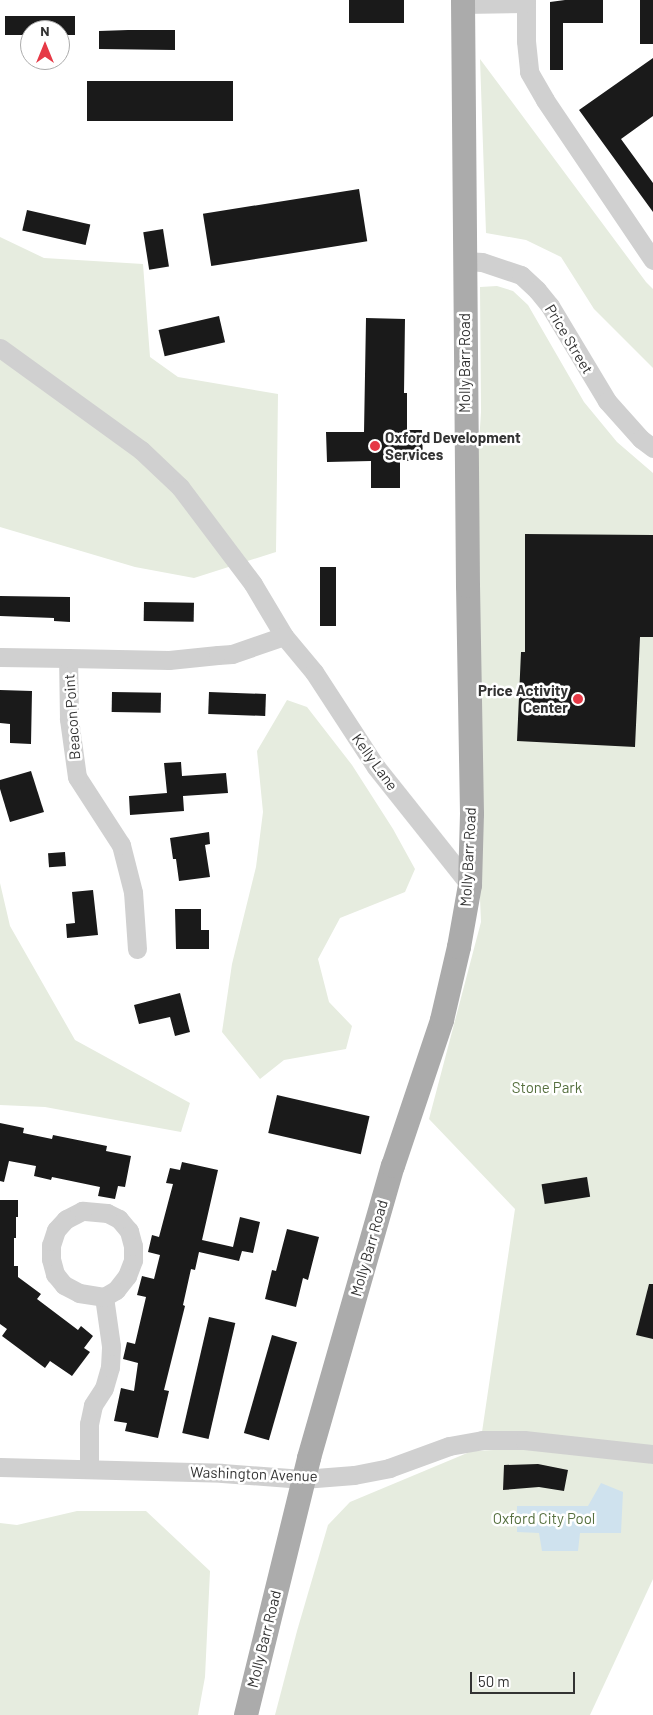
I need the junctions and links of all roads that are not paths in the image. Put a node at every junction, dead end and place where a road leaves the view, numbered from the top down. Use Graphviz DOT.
graph roads {
  1 [pos="526,1"];
  2 [pos="463,2"];
  3 [pos="653,260"];
  4 [pos="465,261"];
  5 [pos="0,348"];
  6 [pos="653,448"];
  7 [pos="284,636"];
  8 [pos="0,657"];
  9 [pos="68,658"];
  10 [pos="470,885"];
  11 [pos="137,949"];
  12 [pos="104,1297"];
  13 [pos="653,1454"];
  14 [pos="0,1467"];
  15 [pos="89,1468"];
  16 [pos="303,1479"];
  17 [pos="246,1715"];
  1 -- 2 [label="street"];
  1 -- 3 [label="street"];
  2 -- 4 [label="main road, Molly Barr Road"];
  4 -- 6 [label="street, Price Street"];
  4 -- 10 [label="main road, Molly Barr Road"];
  5 -- 7 [label="street, Kelly Lane"];
  7 -- 9 [label="street, Beacon Point"];
  7 -- 10 [label="street, Kelly Lane"];
  8 -- 9 [label="street"];
  9 -- 11 [label="street, Beacon Point"];
  10 -- 16 [label="main road, Molly Barr Road"];
  12 -- 12 [label="street"];
  12 -- 15 [label="street"];
  13 -- 16 [label="street, Washington Avenue"];
  14 -- 15 [label="street, Washington Avenue"];
  15 -- 16 [label="street, Washington Avenue"];
  16 -- 17 [label="main road, Molly Barr Road"];
}
